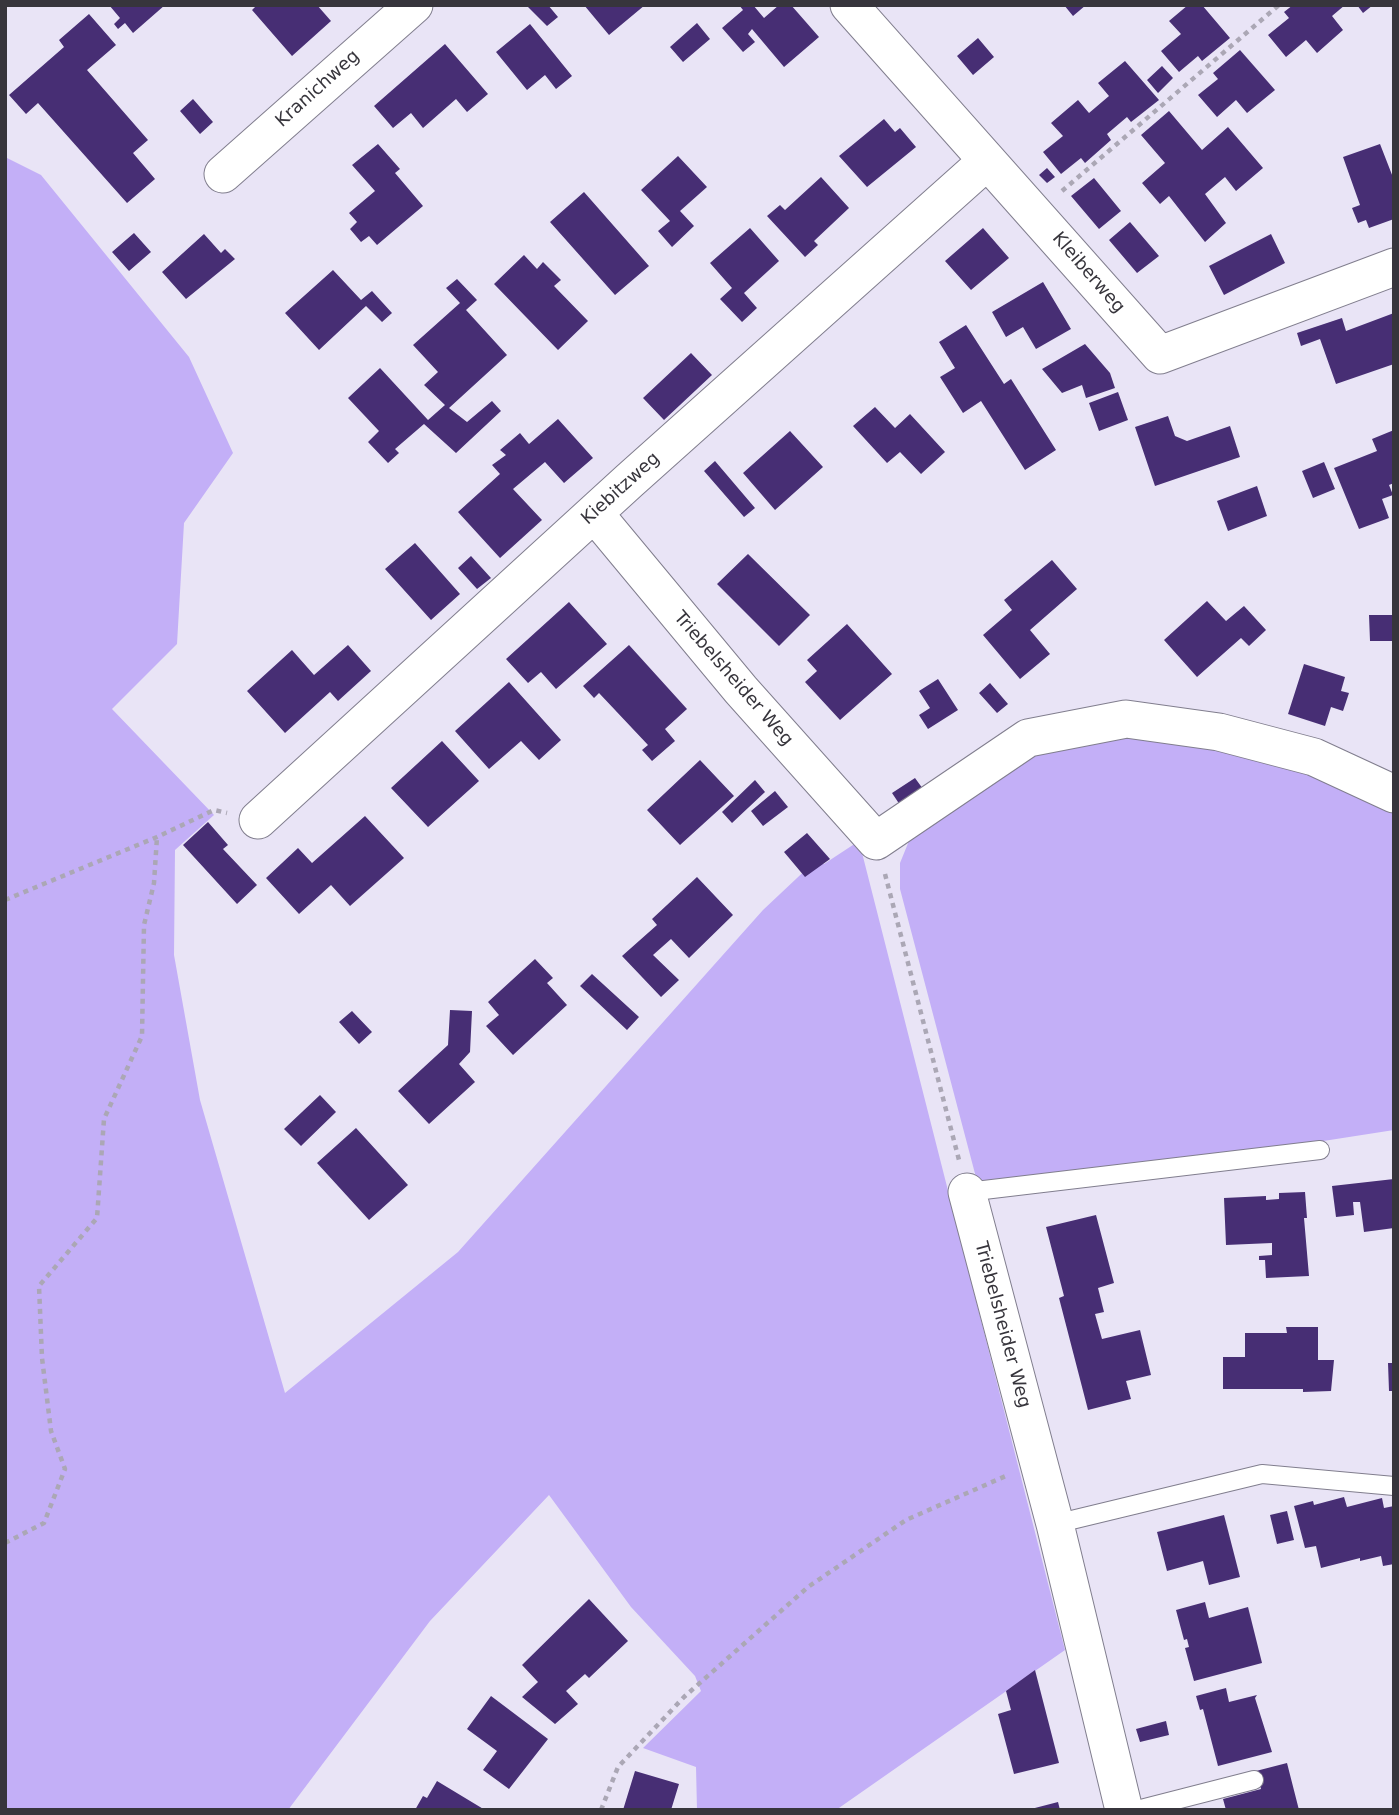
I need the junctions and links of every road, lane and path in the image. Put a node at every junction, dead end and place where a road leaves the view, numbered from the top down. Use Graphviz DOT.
graph roads {
  1 [pos="414,5"];
  2 [pos="849,5"];
  3 [pos="1279,5"];
  4 [pos="988,161"];
  5 [pos="223,174"];
  6 [pos="1035,213"];
  7 [pos="1394,267"];
  8 [pos="594,513"];
  9 [pos="1394,794"];
  10 [pos="258,820"];
  11 [pos="157,837"];
  12 [pos="876,841"];
  13 [pos="5,900"];
  14 [pos="1320,1150"];
  15 [pos="967,1192"];
  16 [pos="1038,1462"];
  17 [pos="1394,1486"];
  18 [pos="1055,1524"];
  19 [pos="5,1543"];
  20 [pos="1254,1780"];
  21 [pos="601,1810"];
  22 [pos="1124,1810"];
  23 [pos="1137,1810"];
  1 -- 5 [label="street, Kranichweg"];
  2 -- 4 [label="street, Kleiberweg"];
  3 -- 6 [label="path"];
  4 -- 6 [label="street, Kleiberweg"];
  4 -- 8 [label="street, Kiebitzweg"];
  6 -- 7 [label="street, Kleiberweg"];
  8 -- 10 [label="street, Kiebitzweg"];
  8 -- 12 [label="street, Triebelsheider Weg"];
  9 -- 12 [label="street"];
  10 -- 11 [label="path"];
  11 -- 13 [label="path"];
  11 -- 19 [label="path"];
  12 -- 15 [label="path"];
  14 -- 15 [label="lane"];
  15 -- 16 [label="street, Triebelsheider Weg"];
  16 -- 18 [label="street, Triebelsheider Weg"];
  16 -- 21 [label="path"];
  17 -- 18 [label="lane"];
  18 -- 22 [label="street, Triebelsheider Weg"];
  20 -- 23 [label="lane"];
}
